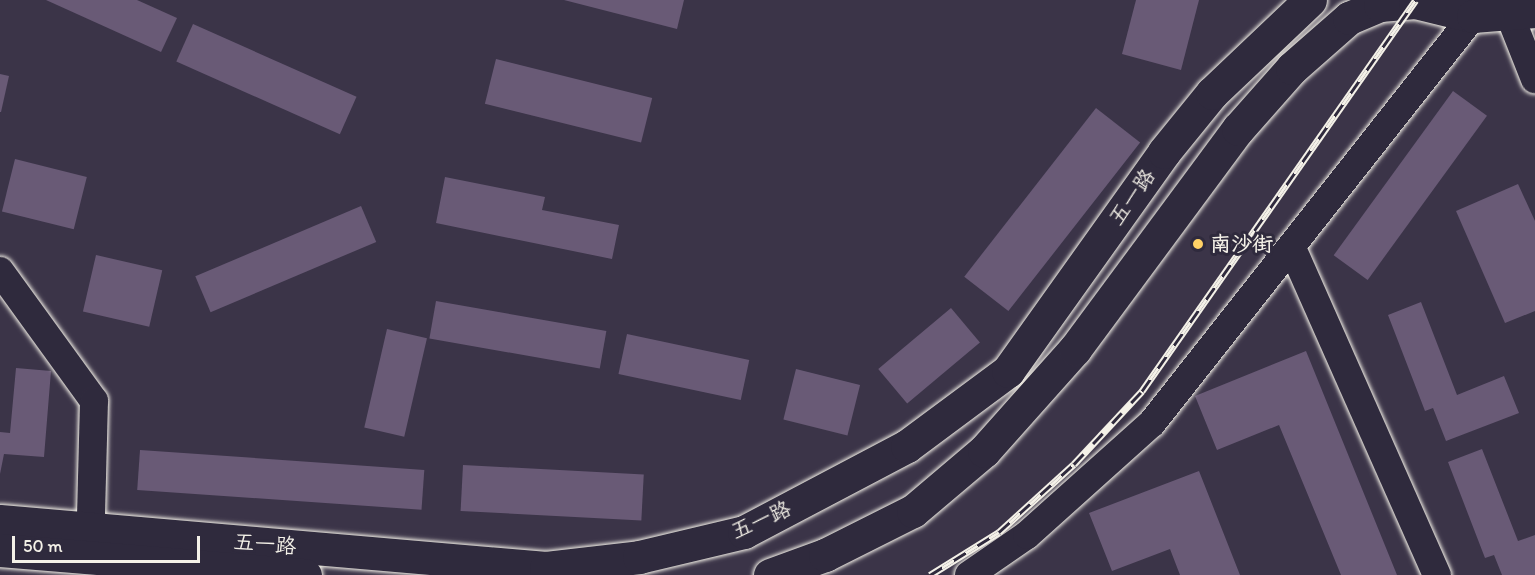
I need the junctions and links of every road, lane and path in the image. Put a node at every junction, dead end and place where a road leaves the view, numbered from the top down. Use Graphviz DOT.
graph roads {
  1 [pos="1310,0"];
  2 [pos="1413,1"];
  3 [pos="1522,14"];
  4 [pos="1473,16"];
  5 [pos="1535,79"];
  6 [pos="1293,248"];
  7 [pos="0,271"];
  8 [pos="0,521"];
  9 [pos="90,543"];
  10 [pos="0,550"];
  11 [pos="826,565"];
  12 [pos="305,575"];
  13 [pos="770,575"];
  14 [pos="969,575"];
  15 [pos="1437,575"];
  1 -- 9 [label="main road, 五一路"];
  2 -- 4 [label="main road, 五一路"];
  2 -- 11 [label="main road, 五一路"];
  3 -- 4 [label="main road, 五一路"];
  3 -- 5 [label="street"];
  4 -- 6 [label="street"];
  6 -- 14 [label="street"];
  6 -- 15 [label="street"];
  7 -- 9 [label="street"];
  8 -- 9 [label="main road, 五一路"];
  9 -- 10 [label="main road, 五一路"];
  9 -- 12 [label="main road, 五一路"];
  11 -- 13 [label="main road, 五一路"];
}
